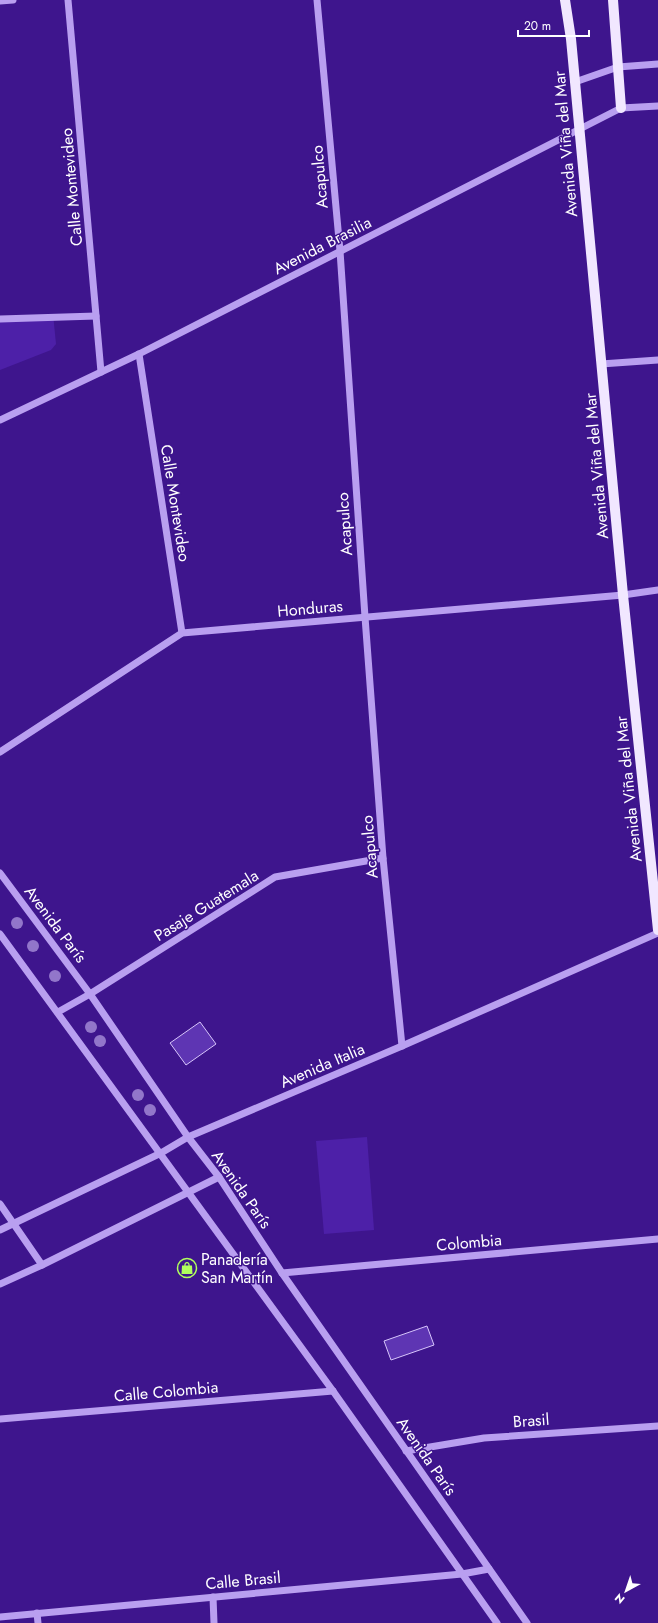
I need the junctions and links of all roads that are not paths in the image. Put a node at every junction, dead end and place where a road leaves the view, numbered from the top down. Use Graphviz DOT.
graph roads {
  1 [pos="14,0"];
  2 [pos="68,0"];
  3 [pos="317,0"];
  4 [pos="565,0"];
  5 [pos="613,0"];
  6 [pos="0,1"];
  7 [pos="658,64"];
  8 [pos="618,67"];
  9 [pos="575,82"];
  10 [pos="658,106"];
  11 [pos="620,108"];
  12 [pos="578,130"];
  13 [pos="340,251"];
  14 [pos="96,316"];
  15 [pos="0,319"];
  16 [pos="139,354"];
  17 [pos="658,360"];
  18 [pos="601,364"];
  19 [pos="101,372"];
  20 [pos="0,420"];
  21 [pos="658,590"];
  22 [pos="623,595"];
  23 [pos="365,617"];
  24 [pos="182,633"];
  25 [pos="0,752"];
  26 [pos="383,858"];
  27 [pos="0,873"];
  28 [pos="658,930"];
  29 [pos="658,933"];
  30 [pos="0,934"];
  31 [pos="90,994"];
  32 [pos="58,1012"];
  33 [pos="402,1046"];
  34 [pos="188,1137"];
  35 [pos="161,1153"];
  36 [pos="219,1177"];
  37 [pos="189,1193"];
  38 [pos="0,1204"];
  39 [pos="14,1223"];
  40 [pos="0,1230"];
  41 [pos="658,1239"];
  42 [pos="42,1265"];
  43 [pos="282,1273"];
  44 [pos="0,1284"];
  45 [pos="333,1391"];
  46 [pos="0,1419"];
  47 [pos="658,1426"];
  48 [pos="406,1451"];
  49 [pos="489,1569"];
  50 [pos="462,1574"];
  51 [pos="213,1596"];
  52 [pos="38,1613"];
  53 [pos="0,1617"];
  54 [pos="38,1623"];
  55 [pos="214,1623"];
  56 [pos="497,1623"];
  57 [pos="526,1623"];
  1 -- 6 [label="street"];
  2 -- 14 [label="street, Calle Montevideo"];
  3 -- 13 [label="street, Acapulco"];
  4 -- 9 [label="main road, Avenida Viña del Mar"];
  5 -- 8 [label="main road"];
  7 -- 8 [label="street"];
  8 -- 9 [label="street"];
  8 -- 11 [label="main road"];
  9 -- 12 [label="main road, Avenida Viña del Mar"];
  10 -- 11 [label="street, Avenida Brasilia"];
  11 -- 12 [label="street, Avenida Brasilia"];
  12 -- 13 [label="street, Avenida Brasilia"];
  12 -- 18 [label="main road, Avenida Viña del Mar"];
  13 -- 16 [label="street, Avenida Brasilia"];
  13 -- 23 [label="street, Acapulco"];
  14 -- 15 [label="street"];
  14 -- 19 [label="street, Calle Montevideo"];
  16 -- 19 [label="street, Avenida Brasilia"];
  16 -- 24 [label="street, Calle Montevideo"];
  17 -- 18 [label="street"];
  18 -- 22 [label="main road, Avenida Viña del Mar"];
  19 -- 20 [label="street, Avenida Brasilia"];
  21 -- 22 [label="street, Honduras"];
  22 -- 23 [label="street, Honduras"];
  22 -- 28 [label="main road, Avenida Viña del Mar"];
  23 -- 24 [label="street, Honduras"];
  23 -- 26 [label="street, Acapulco"];
  24 -- 25 [label="street, Honduras"];
  26 -- 31 [label="street, Pasaje Guatemala"];
  26 -- 33 [label="street, Acapulco"];
  27 -- 31 [label="street, Avenida París"];
  29 -- 33 [label="street, Avenida Italia"];
  30 -- 32 [label="street"];
  31 -- 32 [label="street, Pasaje Guatemala"];
  31 -- 34 [label="street, Avenida París"];
  32 -- 35 [label="street"];
  33 -- 34 [label="street, Avenida Italia"];
  34 -- 35 [label="street, Avenida Italia"];
  34 -- 36 [label="street, Avenida París"];
  35 -- 37 [label="street"];
  35 -- 39 [label="street, Avenida Italia"];
  36 -- 37 [label="street"];
  36 -- 43 [label="street, Avenida París"];
  37 -- 42 [label="street"];
  37 -- 45 [label="street"];
  38 -- 39 [label="street"];
  39 -- 40 [label="street, Avenida Italia"];
  39 -- 42 [label="street"];
  41 -- 43 [label="street, Colombia"];
  42 -- 44 [label="street"];
  43 -- 48 [label="street, Avenida París"];
  45 -- 46 [label="street, Calle Colombia"];
  45 -- 50 [label="street"];
  47 -- 48 [label="street, Brasil"];
  48 -- 49 [label="street, Avenida París"];
  49 -- 50 [label="street, Calle Brasil"];
  49 -- 57 [label="street, Avenida París"];
  50 -- 51 [label="street, Calle Brasil"];
  50 -- 56 [label="street"];
  51 -- 52 [label="street, Calle Brasil"];
  51 -- 55 [label="street"];
  52 -- 53 [label="street, Calle Brasil"];
  52 -- 54 [label="street"];
}
